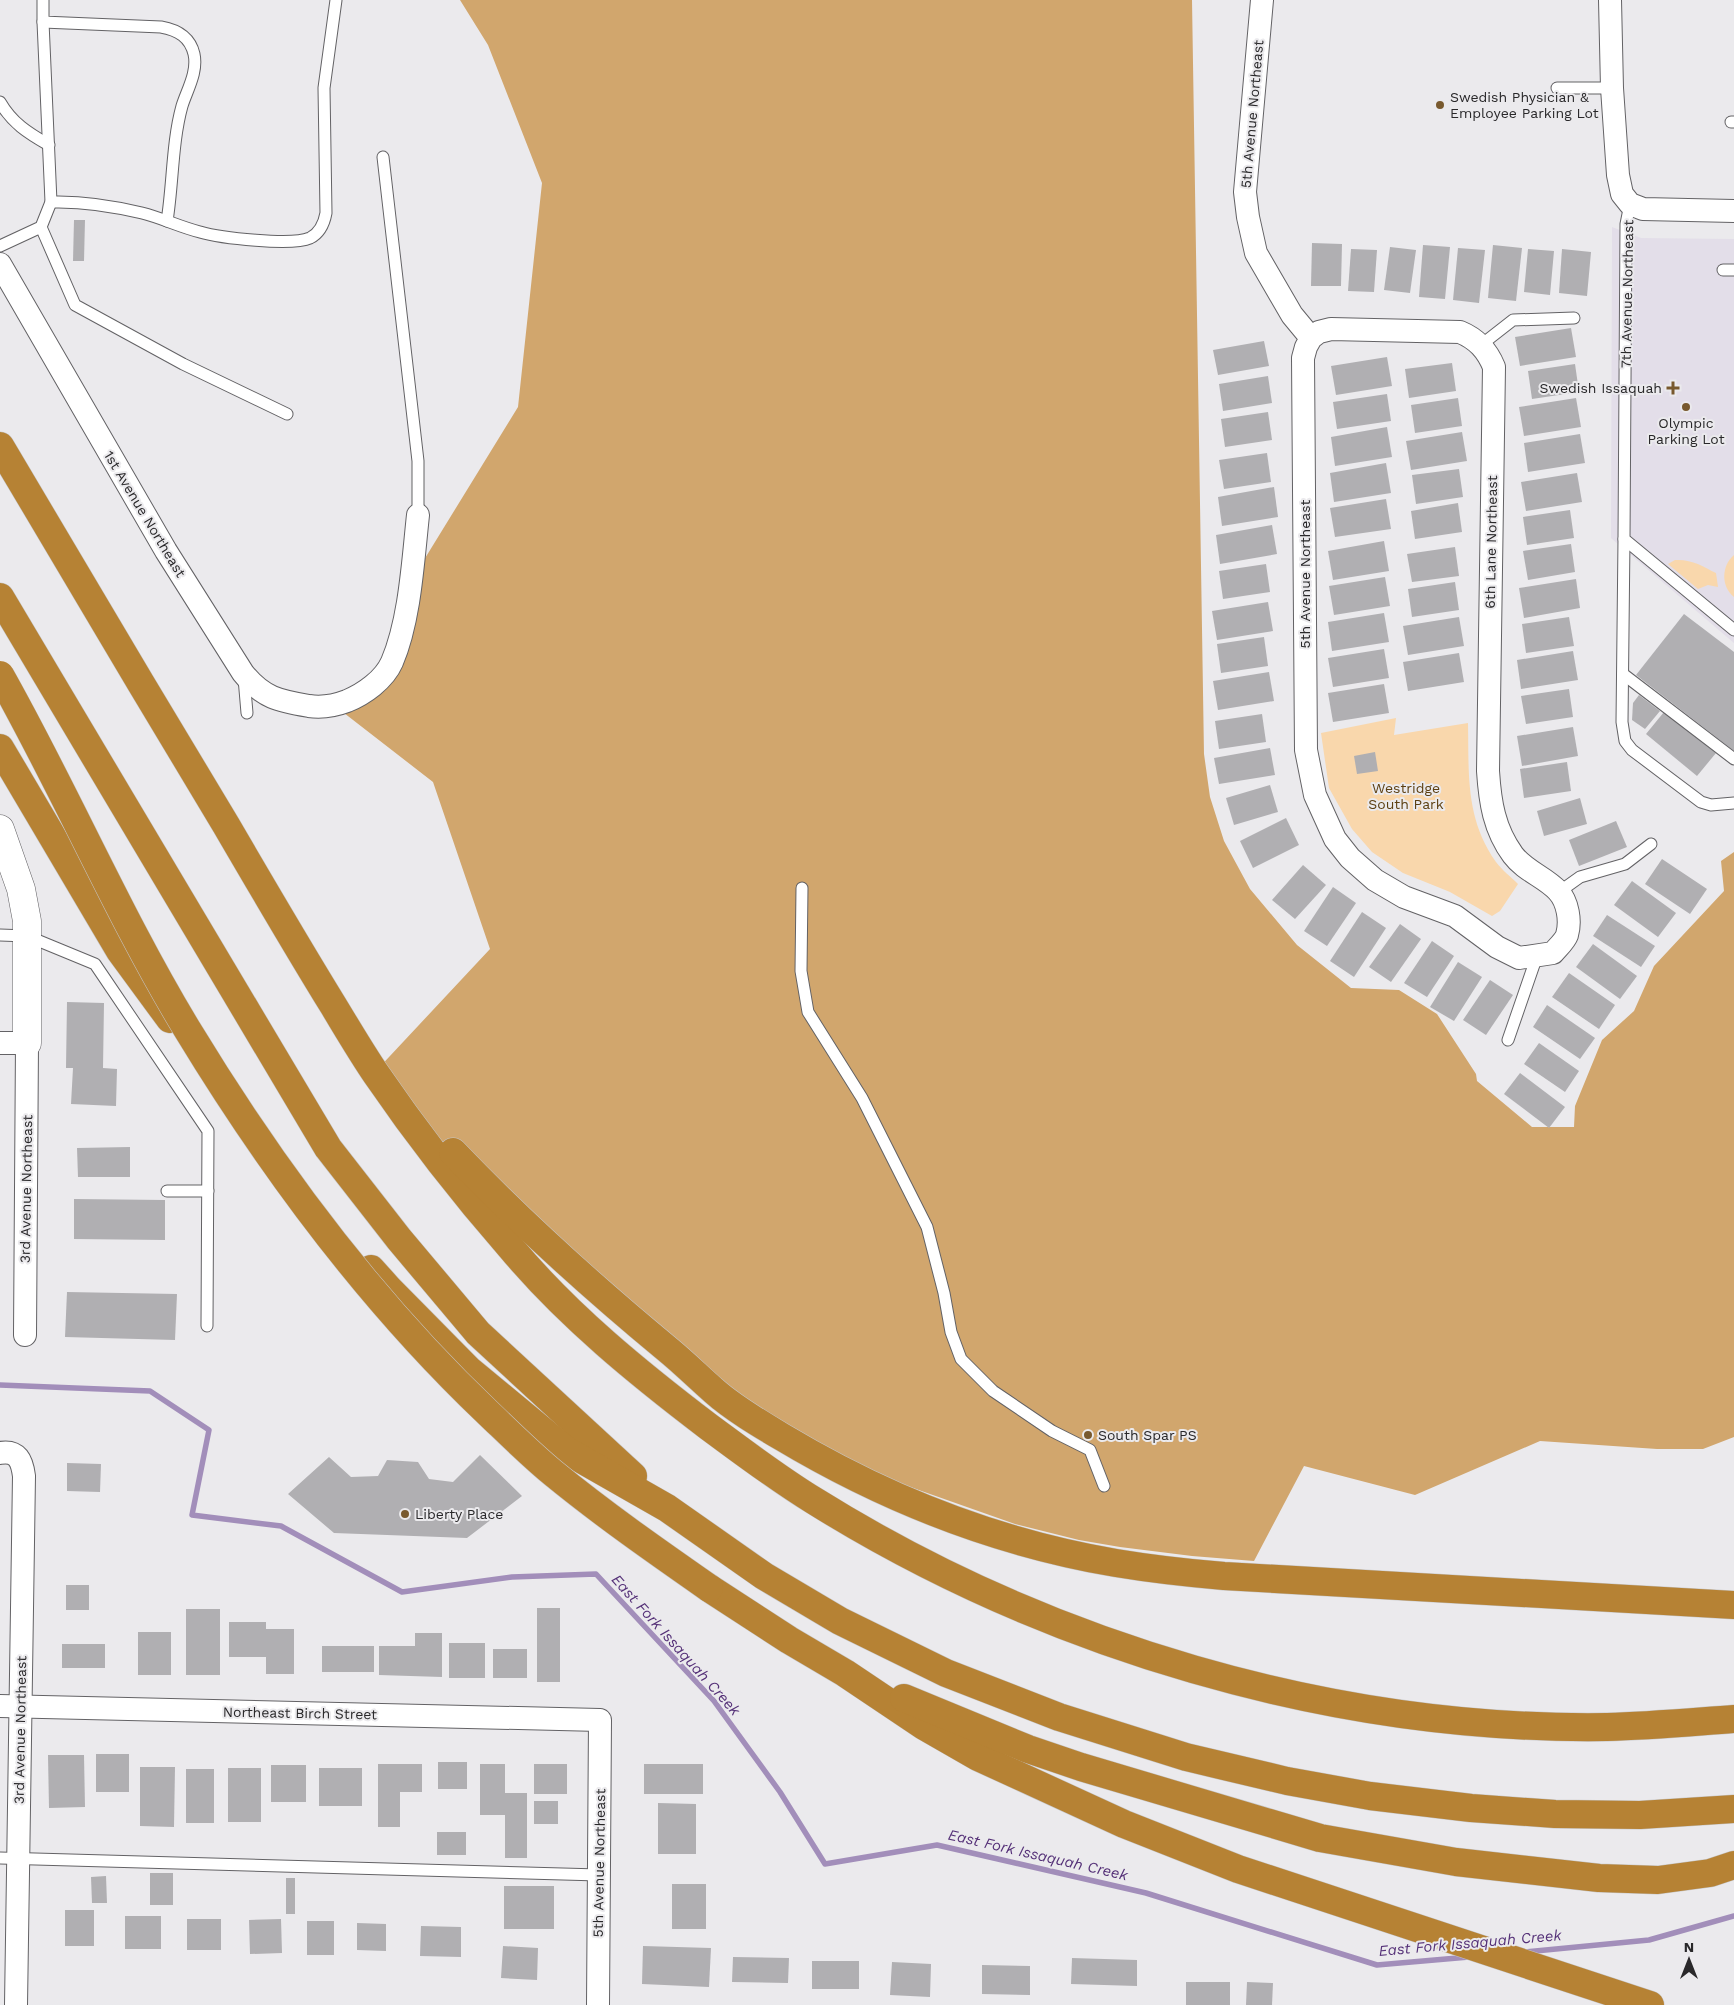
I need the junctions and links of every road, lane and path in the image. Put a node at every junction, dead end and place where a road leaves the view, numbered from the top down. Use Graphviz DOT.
graph roads {
  1 [pos="43,0"];
  2 [pos="336,0"];
  3 [pos="1262,0"];
  4 [pos="1610,0"];
  5 [pos="43,22"];
  6 [pos="1557,88"];
  7 [pos="1612,88"];
  8 [pos="0,102"];
  9 [pos="48,145"];
  10 [pos="383,157"];
  11 [pos="51,202"];
  12 [pos="1630,204"];
  13 [pos="1734,211"];
  14 [pos="167,221"];
  15 [pos="41,227"];
  16 [pos="0,246"];
  17 [pos="0,264"];
  18 [pos="1574,318"];
  19 [pos="1311,338"];
  20 [pos="1481,345"];
  21 [pos="287,414"];
  22 [pos="0,446"];
  23 [pos="418,515"];
  24 [pos="1624,539"];
  25 [pos="0,597"];
  26 [pos="1734,630"];
  27 [pos="243,674"];
  28 [pos="1623,674"];
  29 [pos="0,675"];
  30 [pos="247,713"];
  31 [pos="0,748"];
  32 [pos="1734,759"];
  33 [pos="1734,803"];
  34 [pos="1,834"];
  35 [pos="1651,844"];
  36 [pos="802,888"];
  37 [pos="1559,892"];
  38 [pos="0,935"];
  39 [pos="28,936"];
  40 [pos="1537,956"];
  41 [pos="1508,1040"];
  42 [pos="0,1043"];
  43 [pos="28,1043"];
  44 [pos="375,1072"];
  45 [pos="167,1191"];
  46 [pos="208,1192"];
  47 [pos="207,1326"];
  48 [pos="25,1335"];
  49 [pos="670,1352"];
  50 [pos="8,1455"];
  51 [pos="1104,1486"];
  52 [pos="667,1508"];
  53 [pos="1734,1591"];
  54 [pos="1734,1605"];
  55 [pos="846,1673"];
  56 [pos="10,1707"];
  57 [pos="1734,1719"];
  58 [pos="600,1720"];
  59 [pos="1734,1809"];
  60 [pos="9,1858"];
  61 [pos="1734,1865"];
  62 [pos="599,1875"];
  63 [pos="16,2005"];
  64 [pos="598,2005"];
  65 [pos="1650,2005"];
  1 -- 5 [label="lane"];
  2 -- 14 [label="lane"];
  3 -- 19 [label="street, 5th Avenue Northeast"];
  4 -- 7 [label="street, 7th Avenue Northeast"];
  5 -- 9 [label="lane"];
  5 -- 14 [label="lane"];
  6 -- 7 [label="lane"];
  7 -- 12 [label="street, 7th Avenue Northeast"];
  8 -- 9 [label="lane"];
  9 -- 11 [label="lane"];
  10 -- 23 [label="lane"];
  11 -- 14 [label="lane"];
  11 -- 15 [label="lane"];
  12 -- 13 [label="street"];
  12 -- 24 [label="lane, 7th Avenue Northeast"];
  15 -- 16 [label="lane"];
  15 -- 21 [label="lane"];
  17 -- 27 [label="street, 1st Avenue Northeast"];
  18 -- 20 [label="lane"];
  19 -- 20 [label="street, 6th Lane Northeast"];
  19 -- 40 [label="street, 5th Avenue Northeast"];
  20 -- 37 [label="street, 6th Lane Northeast"];
  22 -- 44 [label="highway"];
  23 -- 27 [label="street, 1st Avenue Northeast"];
  24 -- 26 [label="lane"];
  24 -- 28 [label="lane, 7th Avenue Northeast"];
  25 -- 52 [label="highway"];
  27 -- 30 [label="lane"];
  28 -- 32 [label="lane"];
  28 -- 33 [label="lane, 7th Avenue Northeast"];
  29 -- 55 [label="highway, bridge"];
  31 -- 52 [label="highway"];
  34 -- 39 [label="street"];
  35 -- 37 [label="lane"];
  36 -- 51 [label="lane"];
  37 -- 40 [label="street, 5th Avenue Northeast"];
  38 -- 39 [label="lane"];
  39 -- 43 [label="street"];
  39 -- 46 [label="lane"];
  40 -- 41 [label="lane"];
  42 -- 43 [label="street"];
  43 -- 48 [label="street, 3rd Avenue Northeast"];
  44 -- 49 [label="highway"];
  44 -- 57 [label="highway"];
  45 -- 46 [label="lane"];
  46 -- 47 [label="lane"];
  49 -- 53 [label="highway"];
  49 -- 54 [label="highway"];
  50 -- 56 [label="street, 3rd Avenue Northeast"];
  52 -- 59 [label="highway"];
  55 -- 61 [label="highway"];
  55 -- 65 [label="highway"];
  56 -- 58 [label="street, Northeast Birch Street"];
  56 -- 60 [label="street, 3rd Avenue Northeast"];
  58 -- 62 [label="street, 5th Avenue Northeast"];
  60 -- 62 [label="lane"];
  60 -- 63 [label="street, 3rd Avenue Northeast"];
  62 -- 64 [label="street, 5th Avenue Northeast"];
}
